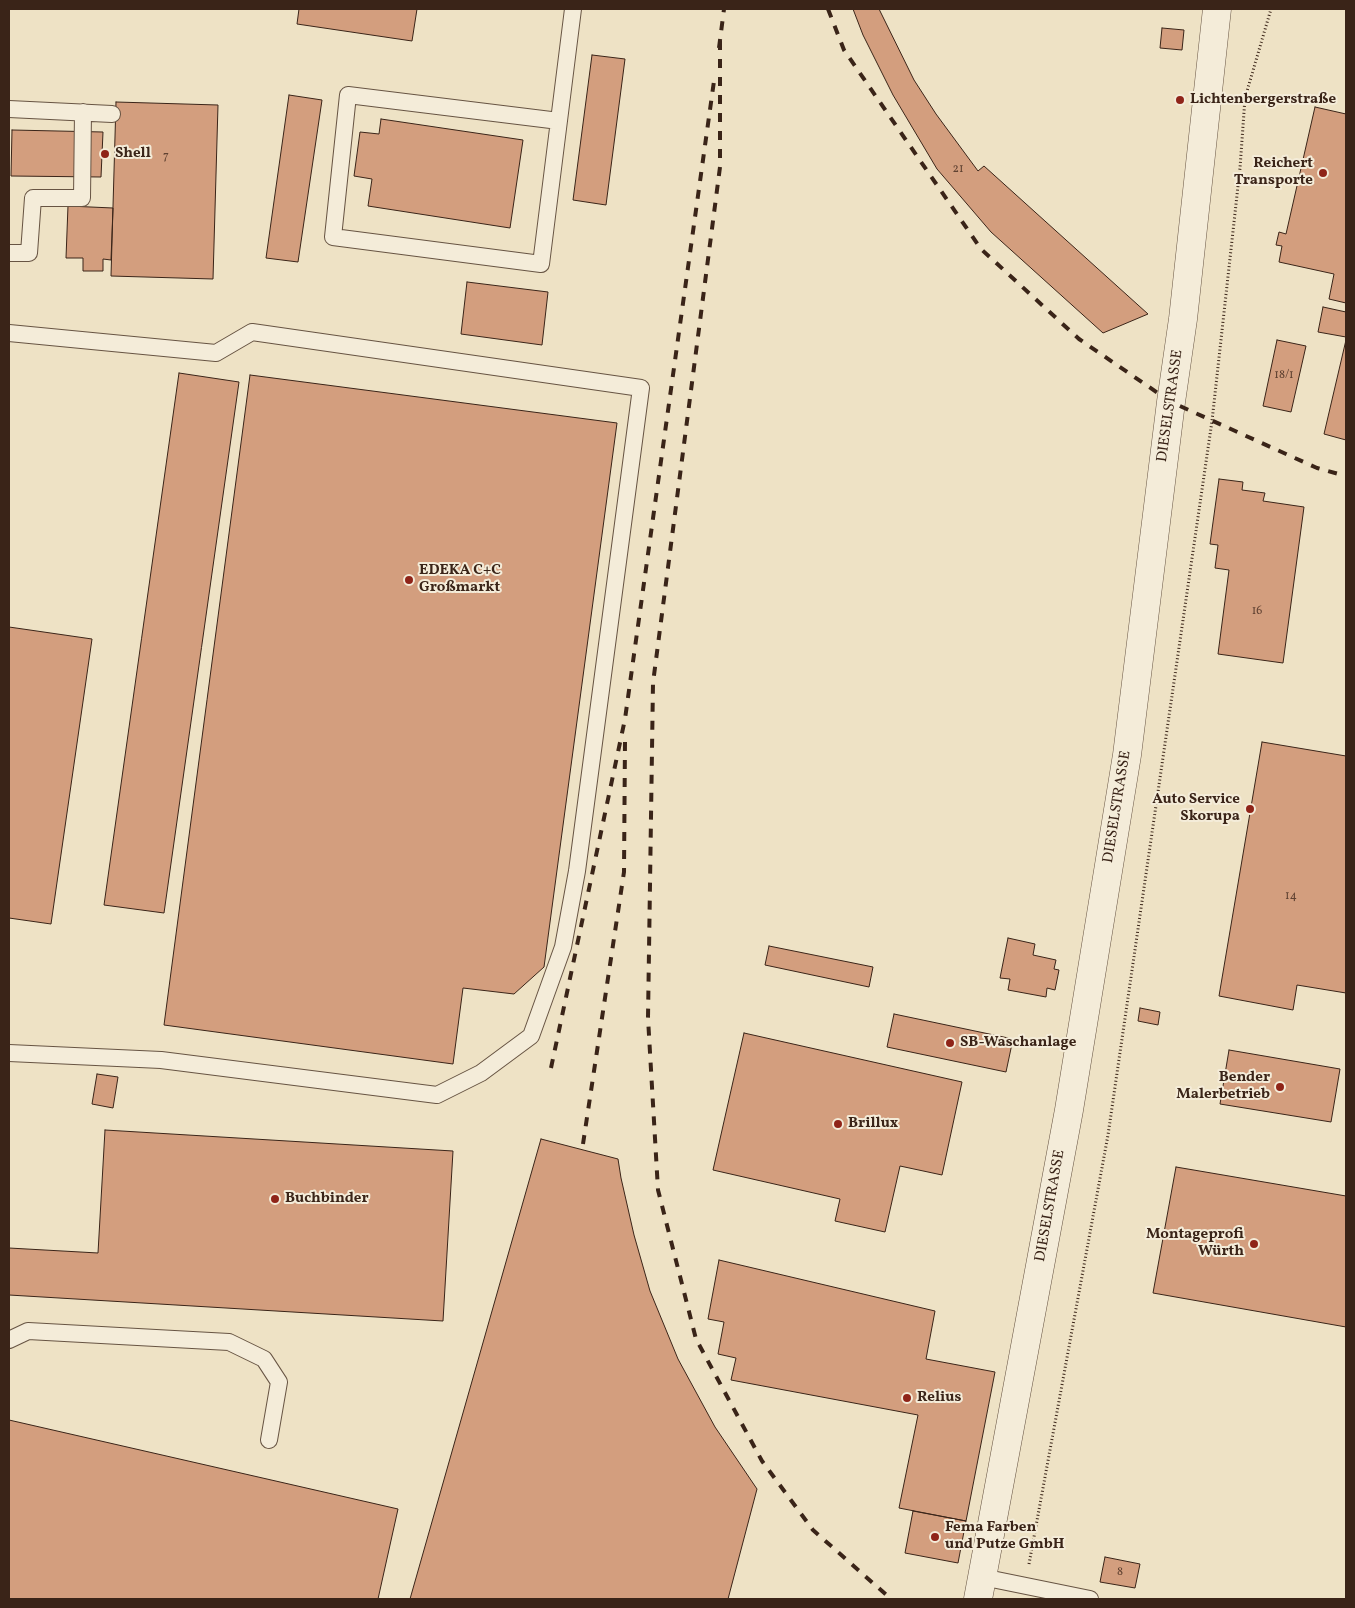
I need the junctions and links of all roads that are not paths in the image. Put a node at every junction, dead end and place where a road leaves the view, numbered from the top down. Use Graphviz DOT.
graph roads {
  1 [pos="573,9"];
  2 [pos="1217,9"];
  3 [pos="9,109"];
  4 [pos="83,112"];
  5 [pos="112,114"];
  6 [pos="558,122"];
  7 [pos="9,253"];
  8 [pos="9,333"];
  9 [pos="9,1053"];
  10 [pos="9,1340"];
  11 [pos="269,1440"];
  12 [pos="980,1588"];
  13 [pos="1090,1599"];
  1 -- 6 [label="lane"];
  2 -- 12 [label="street, DIESELSTRASSE"];
  3 -- 4 [label="lane"];
  4 -- 5 [label="lane"];
  4 -- 7 [label="lane"];
  6 -- 6 [label="lane"];
  8 -- 9 [label="lane"];
  10 -- 11 [label="lane"];
  12 -- 13 [label="lane"];
}
